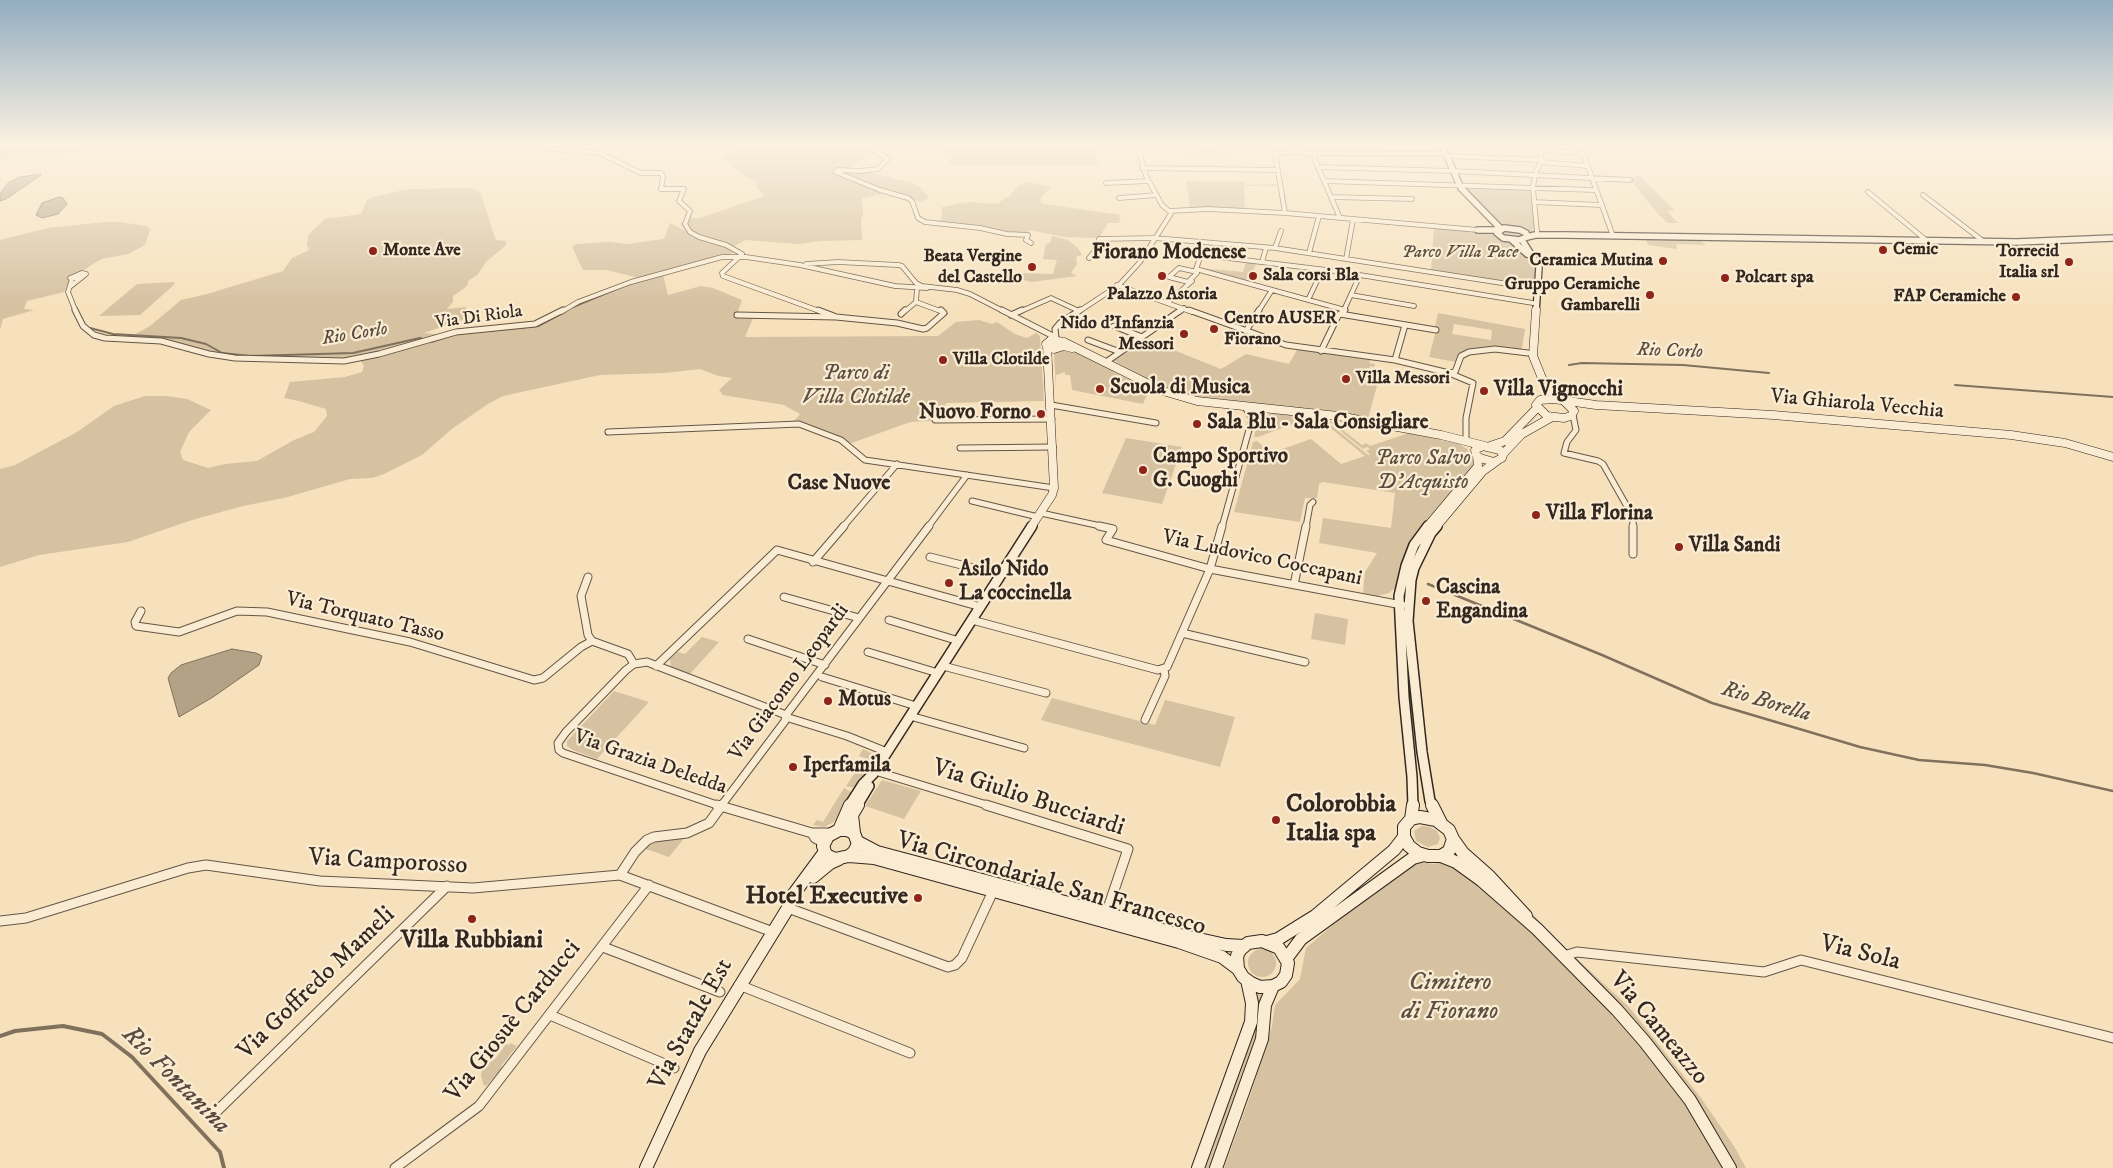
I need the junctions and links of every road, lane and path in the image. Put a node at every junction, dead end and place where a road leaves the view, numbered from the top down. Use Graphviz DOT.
graph roads {
  1 [pos="680,200"];
  2 [pos="910,200"];
  3 [pos="1160,200"];
  4 [pos="1283,200"];
  5 [pos="1332,200"];
  6 [pos="1472,200"];
  7 [pos="1477,200"];
  8 [pos="1598,200"];
  9 [pos="1877,200"];
  10 [pos="1929,200"];
  11 [pos="1534,202"];
  12 [pos="1162,203"];
  13 [pos="1600,205"];
  14 [pos="1172,212"];
  15 [pos="1285,213"];
  16 [pos="1319,216"];
  17 [pos="1340,218"];
  18 [pos="1353,220"];
  19 [pos="1510,228"];
  20 [pos="1538,229"];
  21 [pos="1478,230"];
  22 [pos="1281,231"];
  23 [pos="1499,231"];
  24 [pos="1523,231"];
  25 [pos="1565,235"];
  26 [pos="1612,236"];
  27 [pos="1156,238"];
  28 [pos="2113,238"];
  29 [pos="1525,239"];
  30 [pos="1512,240"];
  31 [pos="1926,240"];
  32 [pos="1983,242"];
  33 [pos="1031,243"];
  34 [pos="1266,248"];
  35 [pos="1275,248"];
  36 [pos="1309,253"];
  37 [pos="739,257"];
  38 [pos="1089,258"];
  39 [pos="1339,258"];
  40 [pos="1346,259"];
  41 [pos="1262,262"];
  42 [pos="812,265"];
  43 [pos="1192,270"];
  44 [pos="1335,271"];
  45 [pos="1203,272"];
  46 [pos="1360,275"];
  47 [pos="1316,281"];
  48 [pos="1118,285"];
  49 [pos="71,286"];
  50 [pos="918,286"];
  51 [pos="1534,288"];
  52 [pos="1272,290"];
  53 [pos="1351,295"];
  54 [pos="1308,300"];
  55 [pos="916,302"];
  56 [pos="1167,303"];
  57 [pos="1533,303"];
  58 [pos="1414,306"];
  59 [pos="1184,308"];
  60 [pos="1079,311"];
  61 [pos="1343,312"];
  62 [pos="901,314"];
  63 [pos="737,315"];
  64 [pos="1011,315"];
  65 [pos="836,317"];
  66 [pos="1406,325"];
  67 [pos="1114,326"];
  68 [pos="1436,330"];
  69 [pos="1246,331"];
  70 [pos="1044,332"];
  71 [pos="1530,334"];
  72 [pos="1142,337"];
  73 [pos="1088,340"];
  74 [pos="1060,341"];
  75 [pos="1049,349"];
  76 [pos="1321,351"];
  77 [pos="1120,352"];
  78 [pos="1528,353"];
  79 [pos="1395,360"];
  80 [pos="1106,362"];
  81 [pos="1449,373"];
  82 [pos="1546,399"];
  83 [pos="1563,401"];
  84 [pos="1051,405"];
  85 [pos="1596,405"];
  86 [pos="1245,407"];
  87 [pos="1262,408"];
  88 [pos="1537,408"];
  89 [pos="1574,413"];
  90 [pos="1552,417"];
  91 [pos="1564,418"];
  92 [pos="1052,419"];
  93 [pos="1252,419"];
  94 [pos="935,420"];
  95 [pos="1156,423"];
  96 [pos="1575,426"];
  97 [pos="608,432"];
  98 [pos="1439,436"];
  99 [pos="1466,441"];
  100 [pos="1487,446"];
  101 [pos="1053,447"];
  102 [pos="960,448"];
  103 [pos="1476,454"];
  104 [pos="2113,457"];
  105 [pos="1500,458"];
  106 [pos="897,464"];
  107 [pos="967,475"];
  108 [pos="1054,488"];
  109 [pos="972,501"];
  110 [pos="1312,502"];
  111 [pos="1040,515"];
  112 [pos="1633,554"];
  113 [pos="930,557"];
  114 [pos="813,562"];
  115 [pos="1210,570"];
  116 [pos="1001,575"];
  117 [pos="588,577"];
  118 [pos="887,582"];
  119 [pos="1294,585"];
  120 [pos="784,597"];
  121 [pos="1403,605"];
  122 [pos="981,607"];
  123 [pos="141,611"];
  124 [pos="859,618"];
  125 [pos="889,620"];
  126 [pos="972,620"];
  127 [pos="1182,633"];
  128 [pos="748,639"];
  129 [pos="592,641"];
  130 [pos="959,641"];
  131 [pos="868,652"];
  132 [pos="1305,662"];
  133 [pos="634,664"];
  134 [pos="825,665"];
  135 [pos="656,666"];
  136 [pos="940,669"];
  137 [pos="1164,670"];
  138 [pos="822,677"];
  139 [pos="1046,693"];
  140 [pos="916,706"];
  141 [pos="786,715"];
  142 [pos="910,716"];
  143 [pos="1145,720"];
  144 [pos="1024,748"];
  145 [pos="886,752"];
  146 [pos="874,772"];
  147 [pos="722,807"];
  148 [pos="1411,819"];
  149 [pos="1441,823"];
  150 [pos="835,831"];
  151 [pos="812,833"];
  152 [pos="1404,837"];
  153 [pos="856,838"];
  154 [pos="1452,839"];
  155 [pos="824,847"];
  156 [pos="1424,855"];
  157 [pos="1441,856"];
  158 [pos="844,857"];
  159 [pos="620,875"];
  160 [pos="649,885"];
  161 [pos="447,886"];
  162 [pos="995,887"];
  163 [pos="788,908"];
  164 [pos="1105,917"];
  165 [pos="0,921"];
  166 [pos="1537,929"];
  167 [pos="773,932"];
  168 [pos="1267,942"];
  169 [pos="1244,946"];
  170 [pos="603,947"];
  171 [pos="1564,956"];
  172 [pos="1286,959"];
  173 [pos="1238,969"];
  174 [pos="1247,980"];
  175 [pos="740,985"];
  176 [pos="1273,986"];
  177 [pos="720,992"];
  178 [pos="550,1015"];
  179 [pos="2113,1038"];
  180 [pos="910,1052"];
  181 [pos="674,1068"];
  182 [pos="216,1112"];
  183 [pos="395,1168"];
  184 [pos="646,1168"];
  185 [pos="1198,1168"];
  186 [pos="1216,1168"];
  187 [pos="1730,1168"];
  1 -- 37 [label="street"];
  2 -- 33 [label="street"];
  3 -- 12 [label="street"];
  4 -- 15 [label="street"];
  5 -- 17 [label="street"];
  6 -- 23 [label="street"];
  7 -- 19 [label="street"];
  8 -- 13 [label="street"];
  9 -- 31 [label="street"];
  10 -- 32 [label="street"];
  11 -- 13 [label="street"];
  11 -- 20 [label="street"];
  12 -- 14 [label="street"];
  12 -- 14 [label="street"];
  13 -- 26 [label="street"];
  14 -- 15 [label="street"];
  14 -- 27 [label="street"];
  15 -- 16 [label="street"];
  16 -- 17 [label="street"];
  16 -- 36 [label="street"];
  17 -- 18 [label="street"];
  18 -- 21 [label="street"];
  18 -- 40 [label="street"];
  19 -- 23 [label="street"];
  19 -- 24 [label="street"];
  20 -- 24 [label="street"];
  20 -- 25 [label="street"];
  21 -- 23 [label="street"];
  22 -- 35 [label="street"];
  23 -- 30 [label="street"];
  24 -- 29 [label="street"];
  25 -- 26 [label="street"];
  25 -- 29 [label="street"];
  26 -- 31 [label="street"];
  27 -- 34 [label="street"];
  27 -- 38 [label="street"];
  27 -- 48 [label="street"];
  28 -- 32 [label="street"];
  29 -- 30 [label="street"];
  29 -- 83 [label="street"];
  30 -- 51 [label="street"];
  31 -- 32 [label="street"];
  34 -- 35 [label="street"];
  34 -- 41 [label="street"];
  35 -- 36 [label="street"];
  36 -- 39 [label="street"];
  37 -- 42 [label="street, Via Di Riola"];
  37 -- 49 [label="street, Via Di Riola"];
  37 -- 65 [label="street"];
  39 -- 40 [label="street"];
  39 -- 44 [label="street"];
  40 -- 51 [label="street"];
  41 -- 44 [label="street"];
  41 -- 45 [label="street"];
  42 -- 50 [label="street"];
  42 -- 50 [label="street"];
  43 -- 43 [label="street"];
  44 -- 46 [label="street"];
  45 -- 52 [label="street"];
  45 -- 56 [label="street"];
  46 -- 53 [label="street"];
  46 -- 57 [label="street"];
  47 -- 54 [label="street"];
  48 -- 56 [label="street"];
  48 -- 60 [label="street"];
  49 -- 49 [label="street, Via Di Riola"];
  50 -- 55 [label="street"];
  50 -- 64 [label="street"];
  51 -- 57 [label="street"];
  52 -- 54 [label="street"];
  52 -- 69 [label="street"];
  53 -- 58 [label="street"];
  53 -- 61 [label="street"];
  54 -- 61 [label="street"];
  55 -- 62 [label="street"];
  55 -- 65 [label="street"];
  56 -- 59 [label="street"];
  57 -- 71 [label="street"];
  59 -- 69 [label="street"];
  59 -- 72 [label="street"];
  60 -- 64 [label="street"];
  60 -- 74 [label="street"];
  61 -- 66 [label="street"];
  61 -- 76 [label="street"];
  63 -- 65 [label="street"];
  64 -- 70 [label="street"];
  66 -- 68 [label="street"];
  66 -- 79 [label="street"];
  67 -- 72 [label="street"];
  69 -- 76 [label="street"];
  70 -- 74 [label="street"];
  70 -- 75 [label="street"];
  71 -- 78 [label="street"];
  72 -- 77 [label="street"];
  73 -- 77 [label="street"];
  74 -- 75 [label="street"];
  74 -- 80 [label="street"];
  75 -- 84 [label="street, Via Statale Est"];
  76 -- 79 [label="street"];
  77 -- 80 [label="street"];
  78 -- 81 [label="street"];
  78 -- 82 [label="street"];
  79 -- 81 [label="street"];
  80 -- 86 [label="street"];
  81 -- 99 [label="street"];
  82 -- 83 [label="street, Via Ghiarola Vecchia"];
  82 -- 88 [label="street"];
  83 -- 85 [label="street, Via Ghiarola Vecchia"];
  83 -- 89 [label="street"];
  84 -- 92 [label="street, Via Statale Est"];
  84 -- 95 [label="street"];
  85 -- 89 [label="street, Via Ghiarola Vecchia"];
  85 -- 104 [label="street, Via Ghiarola Vecchia"];
  86 -- 87 [label="street"];
  86 -- 93 [label="street"];
  87 -- 93 [label="street"];
  87 -- 98 [label="street"];
  88 -- 90 [label="street"];
  88 -- 100 [label="street"];
  89 -- 91 [label="street, Via Ghiarola Vecchia"];
  89 -- 96 [label="street"];
  90 -- 91 [label="street"];
  90 -- 105 [label="street, Via Circondariale San Francesco"];
  91 -- 96 [label="street"];
  92 -- 94 [label="street"];
  92 -- 101 [label="street, Via Statale Est"];
  93 -- 115 [label="street"];
  96 -- 112 [label="street"];
  97 -- 106 [label="street"];
  98 -- 99 [label="street"];
  98 -- 103 [label="street"];
  99 -- 100 [label="street"];
  100 -- 103 [label="street"];
  100 -- 105 [label="street"];
  101 -- 102 [label="street"];
  101 -- 108 [label="street, Via Statale Est"];
  103 -- 105 [label="street"];
  103 -- 121 [label="street, Via Circondariale San Francesco"];
  105 -- 121 [label="street, Via Circondariale San Francesco"];
  106 -- 107 [label="street"];
  106 -- 114 [label="street"];
  107 -- 108 [label="street"];
  107 -- 118 [label="street, Via Giacomo Leopardi"];
  108 -- 111 [label="street, Via Statale Est"];
  109 -- 111 [label="street"];
  110 -- 119 [label="street"];
  111 -- 115 [label="street, Via Ludovico Coccapani"];
  111 -- 116 [label="street, Via Statale Est"];
  113 -- 116 [label="street"];
  114 -- 118 [label="street"];
  114 -- 135 [label="street"];
  115 -- 119 [label="street, Via Ludovico Coccapani"];
  115 -- 127 [label="street"];
  116 -- 122 [label="street, Via Statale Est"];
  117 -- 129 [label="street"];
  118 -- 122 [label="street"];
  118 -- 124 [label="street, Via Giacomo Leopardi"];
  119 -- 121 [label="street, Via Ludovico Coccapani"];
  120 -- 124 [label="street"];
  121 -- 148 [label="street, Via Circondariale San Francesco"];
  121 -- 149 [label="street, Via Circondariale San Francesco"];
  122 -- 126 [label="street, Via Statale Est"];
  123 -- 129 [label="street, Via Torquato Tasso"];
  124 -- 134 [label="street, Via Giacomo Leopardi"];
  125 -- 130 [label="street"];
  126 -- 130 [label="street, Via Statale Est"];
  126 -- 137 [label="street"];
  127 -- 132 [label="street"];
  127 -- 137 [label="street"];
  128 -- 134 [label="street"];
  129 -- 133 [label="street"];
  130 -- 136 [label="street, Via Statale Est"];
  131 -- 136 [label="street"];
  133 -- 135 [label="street"];
  133 -- 147 [label="street, Via Grazia Deledda"];
  134 -- 141 [label="street, Via Giacomo Leopardi"];
  135 -- 141 [label="street"];
  136 -- 139 [label="street"];
  136 -- 140 [label="street, Via Statale Est"];
  137 -- 143 [label="street"];
  138 -- 140 [label="street"];
  140 -- 142 [label="street, Via Statale Est"];
  141 -- 145 [label="street"];
  141 -- 147 [label="street, Via Giacomo Leopardi"];
  142 -- 144 [label="street"];
  142 -- 145 [label="street, Via Statale Est"];
  145 -- 146 [label="street, Via Statale Est"];
  146 -- 150 [label="street, Via Statale Est"];
  146 -- 153 [label="street, Via Statale Est"];
  146 -- 164 [label="street, Via Giulio Bucciardi"];
  147 -- 151 [label="street, Via Grazia Deledda"];
  147 -- 159 [label="street, Via Giacomo Leopardi"];
  148 -- 149 [label="street"];
  148 -- 152 [label="street, Via Circondariale San Francesco"];
  149 -- 154 [label="street, Via Circondariale San Francesco"];
  150 -- 151 [label="street, Via Grazia Deledda"];
  150 -- 153 [label="street"];
  150 -- 155 [label="street, Via Statale Est"];
  151 -- 155 [label="street, Via Grazia Deledda"];
  152 -- 156 [label="street"];
  152 -- 168 [label="street, Via Circondariale San Francesco"];
  153 -- 158 [label="street, Via Statale Est"];
  153 -- 162 [label="street, Via Circondariale San Francesco"];
  154 -- 157 [label="street"];
  154 -- 166 [label="street, Via Cameazzo"];
  155 -- 158 [label="street"];
  155 -- 163 [label="street, Via Statale Est"];
  156 -- 157 [label="street"];
  156 -- 172 [label="street"];
  157 -- 166 [label="street, Via Cameazzo"];
  158 -- 162 [label="street, Via Circondariale San Francesco"];
  158 -- 163 [label="street, Via Statale Est"];
  159 -- 160 [label="street, Via Camporosso"];
  159 -- 161 [label="street, Via Camporosso"];
  160 -- 167 [label="street, Via Camporosso"];
  160 -- 170 [label="street, Via Giosuè Carducci"];
  161 -- 165 [label="street, Via Camporosso"];
  161 -- 182 [label="street, Via Goffredo Mameli"];
  162 -- 163 [label="street"];
  162 -- 164 [label="street, Via Circondariale San Francesco"];
  163 -- 167 [label="street, Via Statale Est"];
  164 -- 169 [label="street, Via Circondariale San Francesco"];
  164 -- 173 [label="street, Via Circondariale San Francesco"];
  166 -- 171 [label="street, Via Cameazzo"];
  167 -- 175 [label="street, Via Statale Est"];
  168 -- 169 [label="street, Via Circondariale San Francesco"];
  168 -- 172 [label="street"];
  169 -- 173 [label="street"];
  170 -- 177 [label="street"];
  170 -- 178 [label="street, Via Giosuè Carducci"];
  171 -- 179 [label="street, Via Sola"];
  171 -- 187 [label="street, Via Cameazzo"];
  172 -- 176 [label="street"];
  173 -- 174 [label="street, Via Circondariale San Francesco"];
  174 -- 176 [label="street"];
  174 -- 185 [label="street"];
  175 -- 180 [label="street"];
  175 -- 184 [label="street, Via Statale Est"];
  176 -- 186 [label="street"];
  178 -- 181 [label="street"];
  178 -- 183 [label="street, Via Giosuè Carducci"];
}
